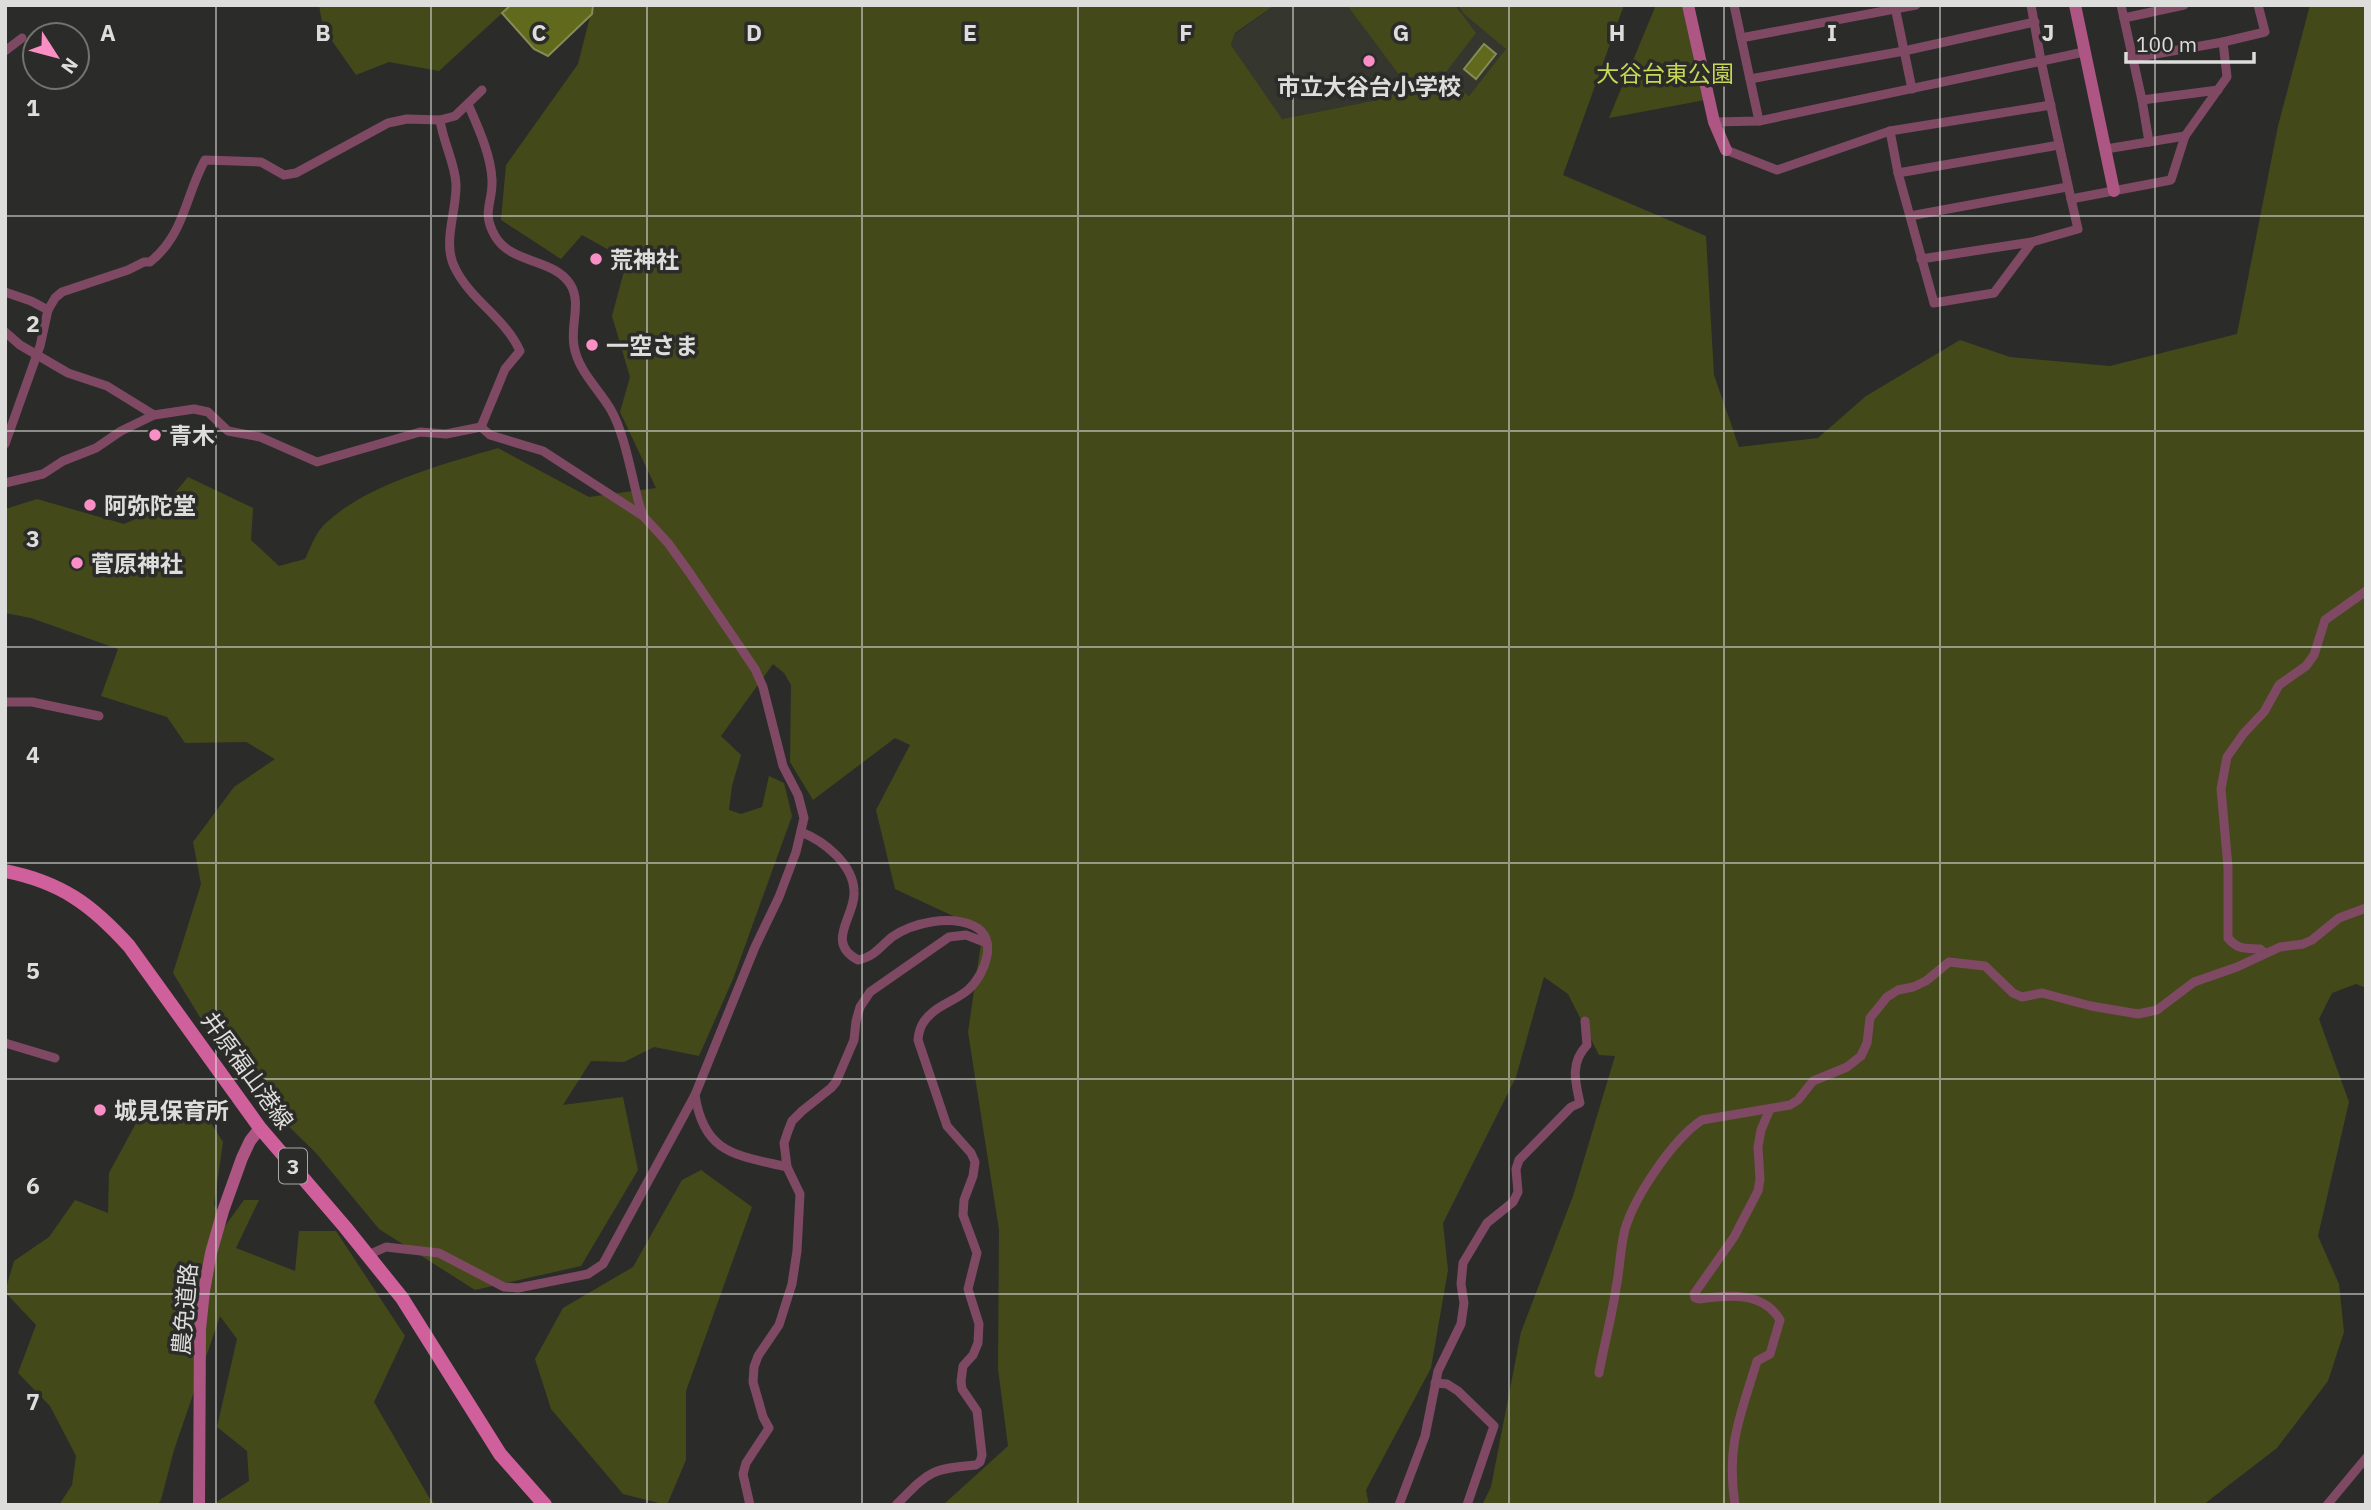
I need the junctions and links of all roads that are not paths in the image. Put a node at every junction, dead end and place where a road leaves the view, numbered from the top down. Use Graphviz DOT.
graph roads {
  1 [pos="1688,5"];
  2 [pos="1734,5"];
  3 [pos="1916,5"];
  4 [pos="2031,5"];
  5 [pos="2075,5"];
  6 [pos="2122,5"];
  7 [pos="2185,5"];
  8 [pos="2258,5"];
  9 [pos="1895,8"];
  10 [pos="2124,18"];
  11 [pos="2035,22"];
  12 [pos="21,38"];
  13 [pos="1741,38"];
  14 [pos="2223,42"];
  15 [pos="5,51"];
  16 [pos="1904,51"];
  17 [pos="2084,52"];
  18 [pos="2133,58"];
  19 [pos="2041,61"];
  20 [pos="1750,79"];
  21 [pos="1912,89"];
  22 [pos="482,90"];
  23 [pos="2218,90"];
  24 [pos="2142,100"];
  25 [pos="468,104"];
  26 [pos="2051,105"];
  27 [pos="440,120"];
  28 [pos="1759,121"];
  29 [pos="1714,122"];
  30 [pos="1890,131"];
  31 [pos="2185,136"];
  32 [pos="2149,142"];
  33 [pos="2059,145"];
  34 [pos="2106,149"];
  35 [pos="1726,150"];
  36 [pos="1898,173"];
  37 [pos="2067,187"];
  38 [pos="2114,191"];
  39 [pos="2071,199"];
  40 [pos="1910,216"];
  41 [pos="2032,242"];
  42 [pos="1921,259"];
  43 [pos="5,292"];
  44 [pos="48,310"];
  45 [pos="5,332"];
  46 [pos="37,354"];
  47 [pos="154,415"];
  48 [pos="481,427"];
  49 [pos="5,444"];
  50 [pos="5,483"];
  51 [pos="644,517"];
  52 [pos="2366,591"];
  53 [pos="5,702"];
  54 [pos="99,716"];
  55 [pos="802,832"];
  56 [pos="5,871"];
  57 [pos="2366,908"];
  58 [pos="988,943"];
  59 [pos="2265,953"];
  60 [pos="1585,1021"];
  61 [pos="5,1043"];
  62 [pos="55,1058"];
  63 [pos="695,1096"];
  64 [pos="1770,1109"];
  65 [pos="260,1128"];
  66 [pos="787,1167"];
  67 [pos="369,1255"];
  68 [pos="1599,1373"];
  69 [pos="1435,1383"];
  70 [pos="2366,1458"];
  71 [pos="199,1505"];
  72 [pos="545,1505"];
  73 [pos="750,1505"];
  74 [pos="896,1505"];
  75 [pos="1399,1505"];
  76 [pos="1467,1505"];
  77 [pos="1735,1505"];
  78 [pos="2327,1505"];
  1 -- 29 [label="street"];
  2 -- 13 [label="street"];
  3 -- 9 [label="street"];
  4 -- 11 [label="street"];
  5 -- 17 [label="street"];
  6 -- 10 [label="street"];
  7 -- 10 [label="street"];
  8 -- 14 [label="street"];
  9 -- 13 [label="street"];
  9 -- 16 [label="street"];
  10 -- 18 [label="street"];
  11 -- 16 [label="street"];
  11 -- 19 [label="street"];
  12 -- 15 [label="street"];
  13 -- 20 [label="street"];
  14 -- 18 [label="street"];
  14 -- 23 [label="street"];
  16 -- 20 [label="street"];
  16 -- 21 [label="street"];
  17 -- 19 [label="street"];
  17 -- 34 [label="street"];
  18 -- 24 [label="street"];
  19 -- 21 [label="street"];
  19 -- 26 [label="street"];
  20 -- 28 [label="street"];
  21 -- 28 [label="street"];
  22 -- 25 [label="street"];
  23 -- 24 [label="street"];
  23 -- 31 [label="street"];
  24 -- 32 [label="street"];
  25 -- 27 [label="street"];
  25 -- 51 [label="street"];
  26 -- 30 [label="street"];
  26 -- 33 [label="street"];
  27 -- 44 [label="street"];
  27 -- 48 [label="street"];
  28 -- 29 [label="street"];
  29 -- 35 [label="street"];
  30 -- 35 [label="street"];
  30 -- 36 [label="street"];
  31 -- 32 [label="street"];
  31 -- 38 [label="street"];
  32 -- 34 [label="street"];
  33 -- 36 [label="street"];
  33 -- 37 [label="street"];
  34 -- 38 [label="street"];
  36 -- 40 [label="street"];
  37 -- 39 [label="street"];
  37 -- 40 [label="street"];
  38 -- 39 [label="street"];
  39 -- 41 [label="street"];
  40 -- 42 [label="street"];
  41 -- 42 [label="street"];
  41 -- 42 [label="street"];
  43 -- 44 [label="street"];
  44 -- 46 [label="street"];
  45 -- 46 [label="street"];
  46 -- 47 [label="street"];
  46 -- 49 [label="street"];
  47 -- 48 [label="street"];
  47 -- 50 [label="street"];
  48 -- 51 [label="street"];
  51 -- 55 [label="street"];
  52 -- 59 [label="street"];
  53 -- 54 [label="street"];
  55 -- 58 [label="street"];
  55 -- 63 [label="street"];
  56 -- 65 [label="main road, 井原福山港線 / 3"];
  57 -- 59 [label="street"];
  58 -- 66 [label="street"];
  58 -- 74 [label="street"];
  59 -- 64 [label="street"];
  60 -- 69 [label="street"];
  61 -- 62 [label="street"];
  63 -- 66 [label="street"];
  63 -- 67 [label="street"];
  64 -- 68 [label="street"];
  64 -- 77 [label="street"];
  65 -- 67 [label="main road, 井原福山港線 / 3"];
  65 -- 71 [label="street, 農免道路"];
  66 -- 73 [label="street"];
  67 -- 72 [label="main road, 井原福山港線 / 3"];
  69 -- 75 [label="street"];
  69 -- 76 [label="street"];
  70 -- 78 [label="street"];
}
